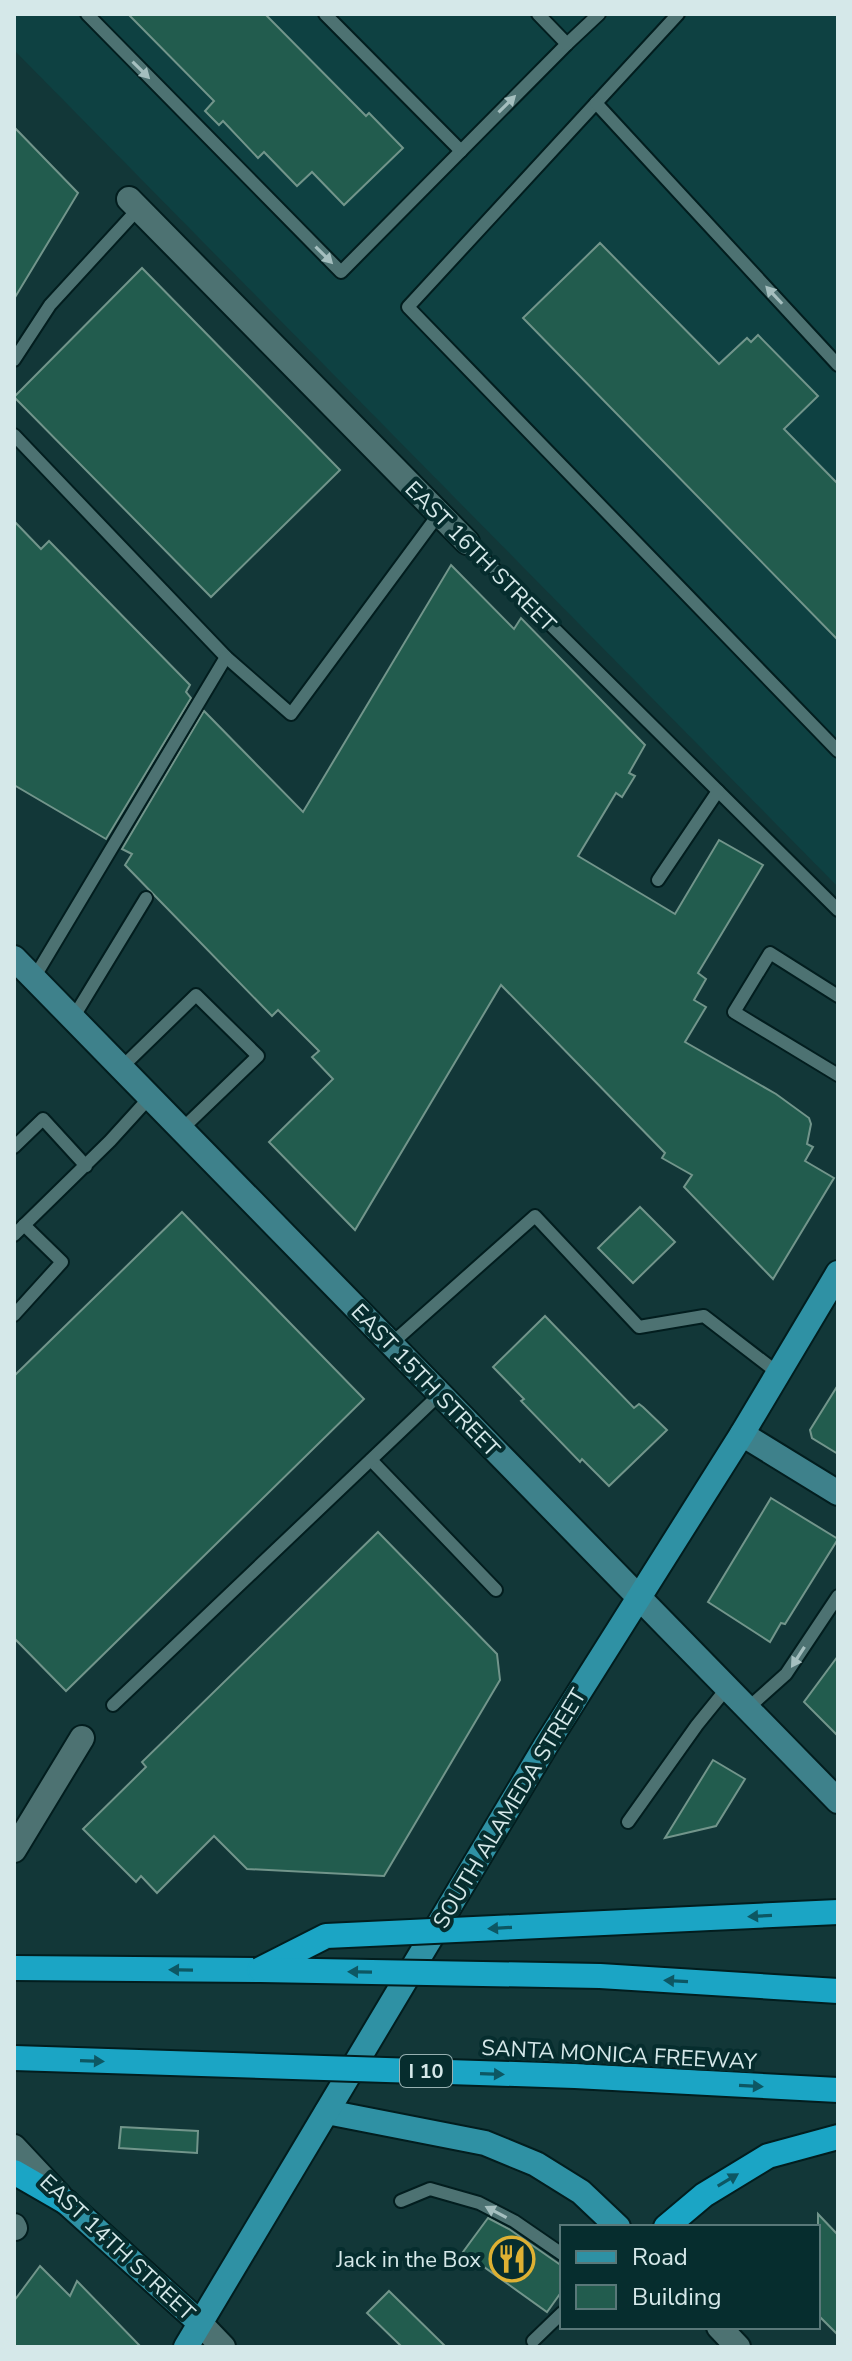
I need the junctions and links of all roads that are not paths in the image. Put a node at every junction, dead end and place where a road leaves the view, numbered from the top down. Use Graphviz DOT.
graph roads {
  1 [pos="87,14"];
  2 [pos="325,14"];
  3 [pos="538,14"];
  4 [pos="599,14"];
  5 [pos="678,14"];
  6 [pos="567,44"];
  7 [pos="596,103"];
  8 [pos="461,151"];
  9 [pos="134,204"];
  10 [pos="838,341"];
  11 [pos="827,352"];
  12 [pos="14,360"];
  13 [pos="838,365"];
  14 [pos="14,435"];
  15 [pos="438,515"];
  16 [pos="467,542"];
  17 [pos="226,657"];
  18 [pos="838,751"];
  19 [pos="718,791"];
  20 [pos="658,880"];
  21 [pos="146,898"];
  22 [pos="838,910"];
  23 [pos="14,958"];
  24 [pos="34,978"];
  25 [pos="838,996"];
  26 [pos="73,1018"];
  27 [pos="121,1068"];
  28 [pos="838,1075"];
  29 [pos="150,1097"];
  30 [pos="181,1130"];
  31 [pos="14,1147"];
  32 [pos="86,1166"];
  33 [pos="24,1225"];
  34 [pos="14,1235"];
  35 [pos="838,1273"];
  36 [pos="14,1315"];
  37 [pos="391,1344"];
  38 [pos="778,1373"];
  39 [pos="440,1394"];
  40 [pos="742,1434"];
  41 [pos="371,1460"];
  42 [pos="838,1493"];
  43 [pos="496,1590"];
  44 [pos="838,1596"];
  45 [pos="639,1597"];
  46 [pos="727,1688"];
  47 [pos="113,1705"];
  48 [pos="747,1709"];
  49 [pos="82,1738"];
  50 [pos="838,1801"];
  51 [pos="628,1822"];
  52 [pos="14,1850"];
  53 [pos="838,1912"];
  54 [pos="14,1968"];
  55 [pos="259,1970"];
  56 [pos="838,1991"];
  57 [pos="14,2058"];
  58 [pos="838,2090"];
  59 [pos="327,2112"];
  60 [pos="838,2137"];
  61 [pos="14,2147"];
  62 [pos="14,2172"];
  63 [pos="401,2201"];
  64 [pos="66,2202"];
  65 [pos="616,2225"];
  66 [pos="668,2225"];
  67 [pos="560,2253"];
  68 [pos="560,2315"];
  69 [pos="200,2323"];
  70 [pos="721,2329"];
  71 [pos="533,2341"];
  72 [pos="186,2347"];
  73 [pos="223,2347"];
  74 [pos="738,2347"];
  1 -- 8 [label="lane, one-way"];
  2 -- 8 [label="lane"];
  3 -- 6 [label="lane"];
  4 -- 6 [label="lane"];
  5 -- 7 [label="lane"];
  8 -- 6 [label="lane, one-way"];
  11 -- 7 [label="lane, one-way"];
  7 -- 18 [label="lane"];
  9 -- 12 [label="lane"];
  9 -- 15 [label="street, EAST 16TH STREET"];
  10 -- 11 [label="lane"];
  11 -- 13 [label="lane"];
  14 -- 17 [label="lane"];
  15 -- 16 [label="street, EAST 16TH STREET"];
  15 -- 17 [label="lane"];
  16 -- 19 [label="lane, EAST 16TH STREET"];
  17 -- 24 [label="lane"];
  19 -- 20 [label="lane"];
  19 -- 22 [label="lane, EAST 16TH STREET"];
  21 -- 26 [label="lane"];
  23 -- 24 [label="street, EAST 15TH STREET"];
  24 -- 26 [label="street, EAST 15TH STREET"];
  25 -- 28 [label="lane"];
  26 -- 27 [label="street, EAST 15TH STREET"];
  27 -- 29 [label="street, EAST 15TH STREET"];
  27 -- 30 [label="lane"];
  29 -- 30 [label="street, EAST 15TH STREET"];
  29 -- 32 [label="lane"];
  30 -- 37 [label="street, EAST 15TH STREET"];
  31 -- 32 [label="lane"];
  32 -- 33 [label="lane"];
  33 -- 34 [label="lane"];
  33 -- 36 [label="lane"];
  35 -- 38 [label="main road, SOUTH ALAMEDA STREET"];
  37 -- 38 [label="lane"];
  37 -- 39 [label="street, EAST 15TH STREET"];
  38 -- 40 [label="main road, SOUTH ALAMEDA STREET"];
  39 -- 41 [label="lane"];
  39 -- 45 [label="street, EAST 15TH STREET"];
  40 -- 42 [label="street"];
  40 -- 45 [label="main road, SOUTH ALAMEDA STREET"];
  41 -- 43 [label="lane"];
  41 -- 47 [label="lane"];
  44 -- 48 [label="lane, one-way"];
  45 -- 46 [label="street, EAST 15TH STREET"];
  45 -- 59 [label="main road, SOUTH ALAMEDA STREET"];
  46 -- 48 [label="street, EAST 15TH STREET"];
  46 -- 51 [label="lane"];
  48 -- 50 [label="street, EAST 15TH STREET"];
  49 -- 52 [label="street"];
  53 -- 55 [label="highway, one-way, bridge"];
  55 -- 54 [label="highway, one-way"];
  56 -- 55 [label="highway, one-way, bridge"];
  57 -- 58 [label="highway, SANTA MONICA FREEWAY / I 10, one-way, bridge"];
  59 -- 65 [label="main road"];
  59 -- 69 [label="main road, SOUTH ALAMEDA STREET"];
  66 -- 60 [label="highway, one-way"];
  61 -- 64 [label="street, EAST 14TH STREET"];
  62 -- 64 [label="highway"];
  67 -- 63 [label="lane, one-way"];
  64 -- 69 [label="main road, EAST 14TH STREET"];
  68 -- 71 [label="lane"];
  69 -- 72 [label="main road, SOUTH ALAMEDA STREET"];
  69 -- 73 [label="street, EAST 14TH STREET"];
  70 -- 74 [label="street"];
}
